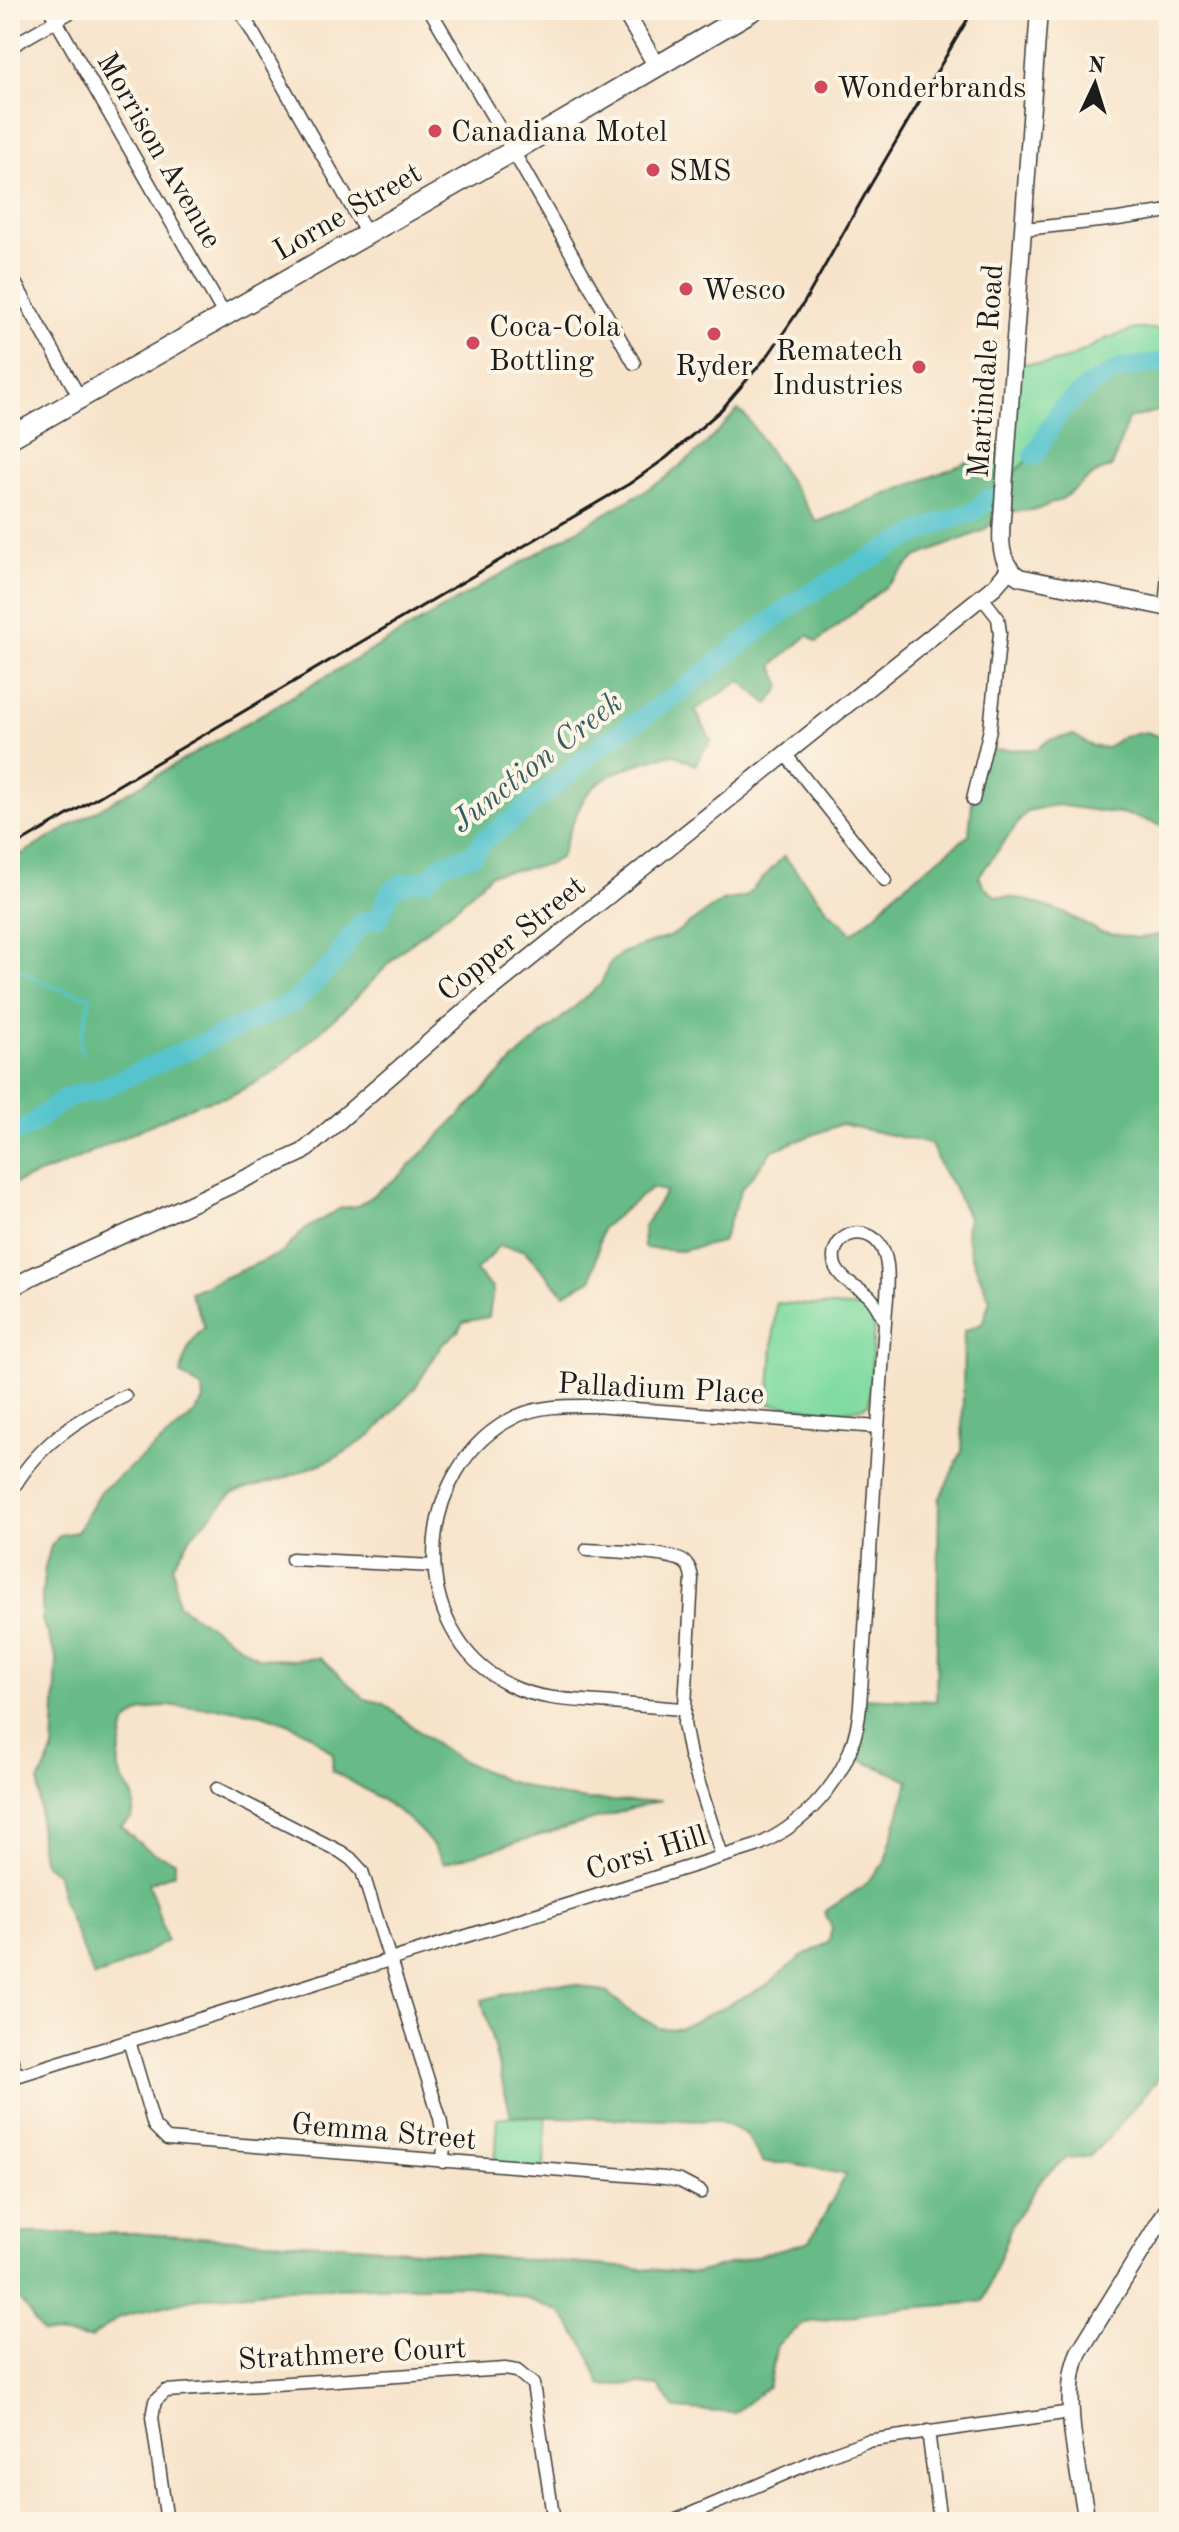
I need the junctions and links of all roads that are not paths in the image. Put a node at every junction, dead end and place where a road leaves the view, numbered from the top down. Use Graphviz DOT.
graph roads {
  1 [pos="74,10"];
  2 [pos="240,10"];
  3 [pos="430,10"];
  4 [pos="624,10"];
  5 [pos="1039,10"];
  6 [pos="744,13"];
  7 [pos="52,15"];
  8 [pos="10,47"];
  9 [pos="656,65"];
  10 [pos="513,151"];
  11 [pos="1169,211"];
  12 [pos="1024,229"];
  13 [pos="367,234"];
  14 [pos="10,274"];
  15 [pos="225,316"];
  16 [pos="634,363"];
  17 [pos="80,398"];
  18 [pos="10,438"];
  19 [pos="1169,564"];
  20 [pos="1010,569"];
  21 [pos="981,596"];
  22 [pos="1167,608"];
  23 [pos="786,755"];
  24 [pos="973,800"];
  25 [pos="885,880"];
  26 [pos="10,1289"];
  27 [pos="885,1322"];
  28 [pos="125,1396"];
  29 [pos="878,1427"];
  30 [pos="10,1494"];
  31 [pos="587,1550"];
  32 [pos="292,1559"];
  33 [pos="434,1566"];
  34 [pos="683,1709"];
  35 [pos="217,1789"];
  36 [pos="722,1856"];
  37 [pos="390,1959"];
  38 [pos="129,2041"];
  39 [pos="10,2055"];
  40 [pos="14,2077"];
  41 [pos="443,2162"];
  42 [pos="701,2192"];
  43 [pos="1169,2207"];
  44 [pos="1071,2412"];
  45 [pos="928,2431"];
  46 [pos="167,2522"];
  47 [pos="554,2522"];
  48 [pos="672,2522"];
  49 [pos="940,2522"];
  50 [pos="1087,2522"];
  1 -- 7 [label="street"];
  2 -- 13 [label="street"];
  3 -- 10 [label="street"];
  4 -- 9 [label="street"];
  5 -- 12 [label="street, Martindale Road"];
  6 -- 9 [label="main road, Lorne Street"];
  7 -- 8 [label="street"];
  7 -- 15 [label="street, Morrison Avenue"];
  9 -- 10 [label="main road, Lorne Street"];
  10 -- 13 [label="main road, Lorne Street"];
  10 -- 16 [label="street"];
  11 -- 12 [label="street"];
  12 -- 20 [label="street, Martindale Road"];
  13 -- 15 [label="main road, Lorne Street"];
  14 -- 17 [label="street"];
  15 -- 17 [label="main road, Lorne Street"];
  17 -- 18 [label="main road, Lorne Street"];
  19 -- 22 [label="street"];
  20 -- 21 [label="street, Copper Street"];
  20 -- 22 [label="street"];
  21 -- 23 [label="street, Copper Street"];
  21 -- 24 [label="street"];
  23 -- 25 [label="street"];
  23 -- 26 [label="street, Copper Street"];
  27 -- 27 [label="street, Corsi Hill"];
  27 -- 29 [label="street, Corsi Hill"];
  28 -- 30 [label="street"];
  29 -- 33 [label="street, Palladium Place"];
  29 -- 36 [label="street, Corsi Hill"];
  31 -- 34 [label="street"];
  32 -- 33 [label="street"];
  33 -- 34 [label="street, Palladium Place"];
  34 -- 36 [label="street"];
  35 -- 37 [label="street"];
  36 -- 37 [label="street, Corsi Hill"];
  37 -- 38 [label="street, Corsi Hill"];
  37 -- 41 [label="street"];
  38 -- 40 [label="street, Corsi Hill"];
  38 -- 41 [label="street, Gemma Street"];
  39 -- 40 [label="street"];
  41 -- 42 [label="street, Gemma Street"];
  43 -- 44 [label="street"];
  44 -- 45 [label="street"];
  44 -- 50 [label="street"];
  45 -- 48 [label="street"];
  45 -- 49 [label="street"];
  46 -- 47 [label="street, Strathmere Court"];
}
